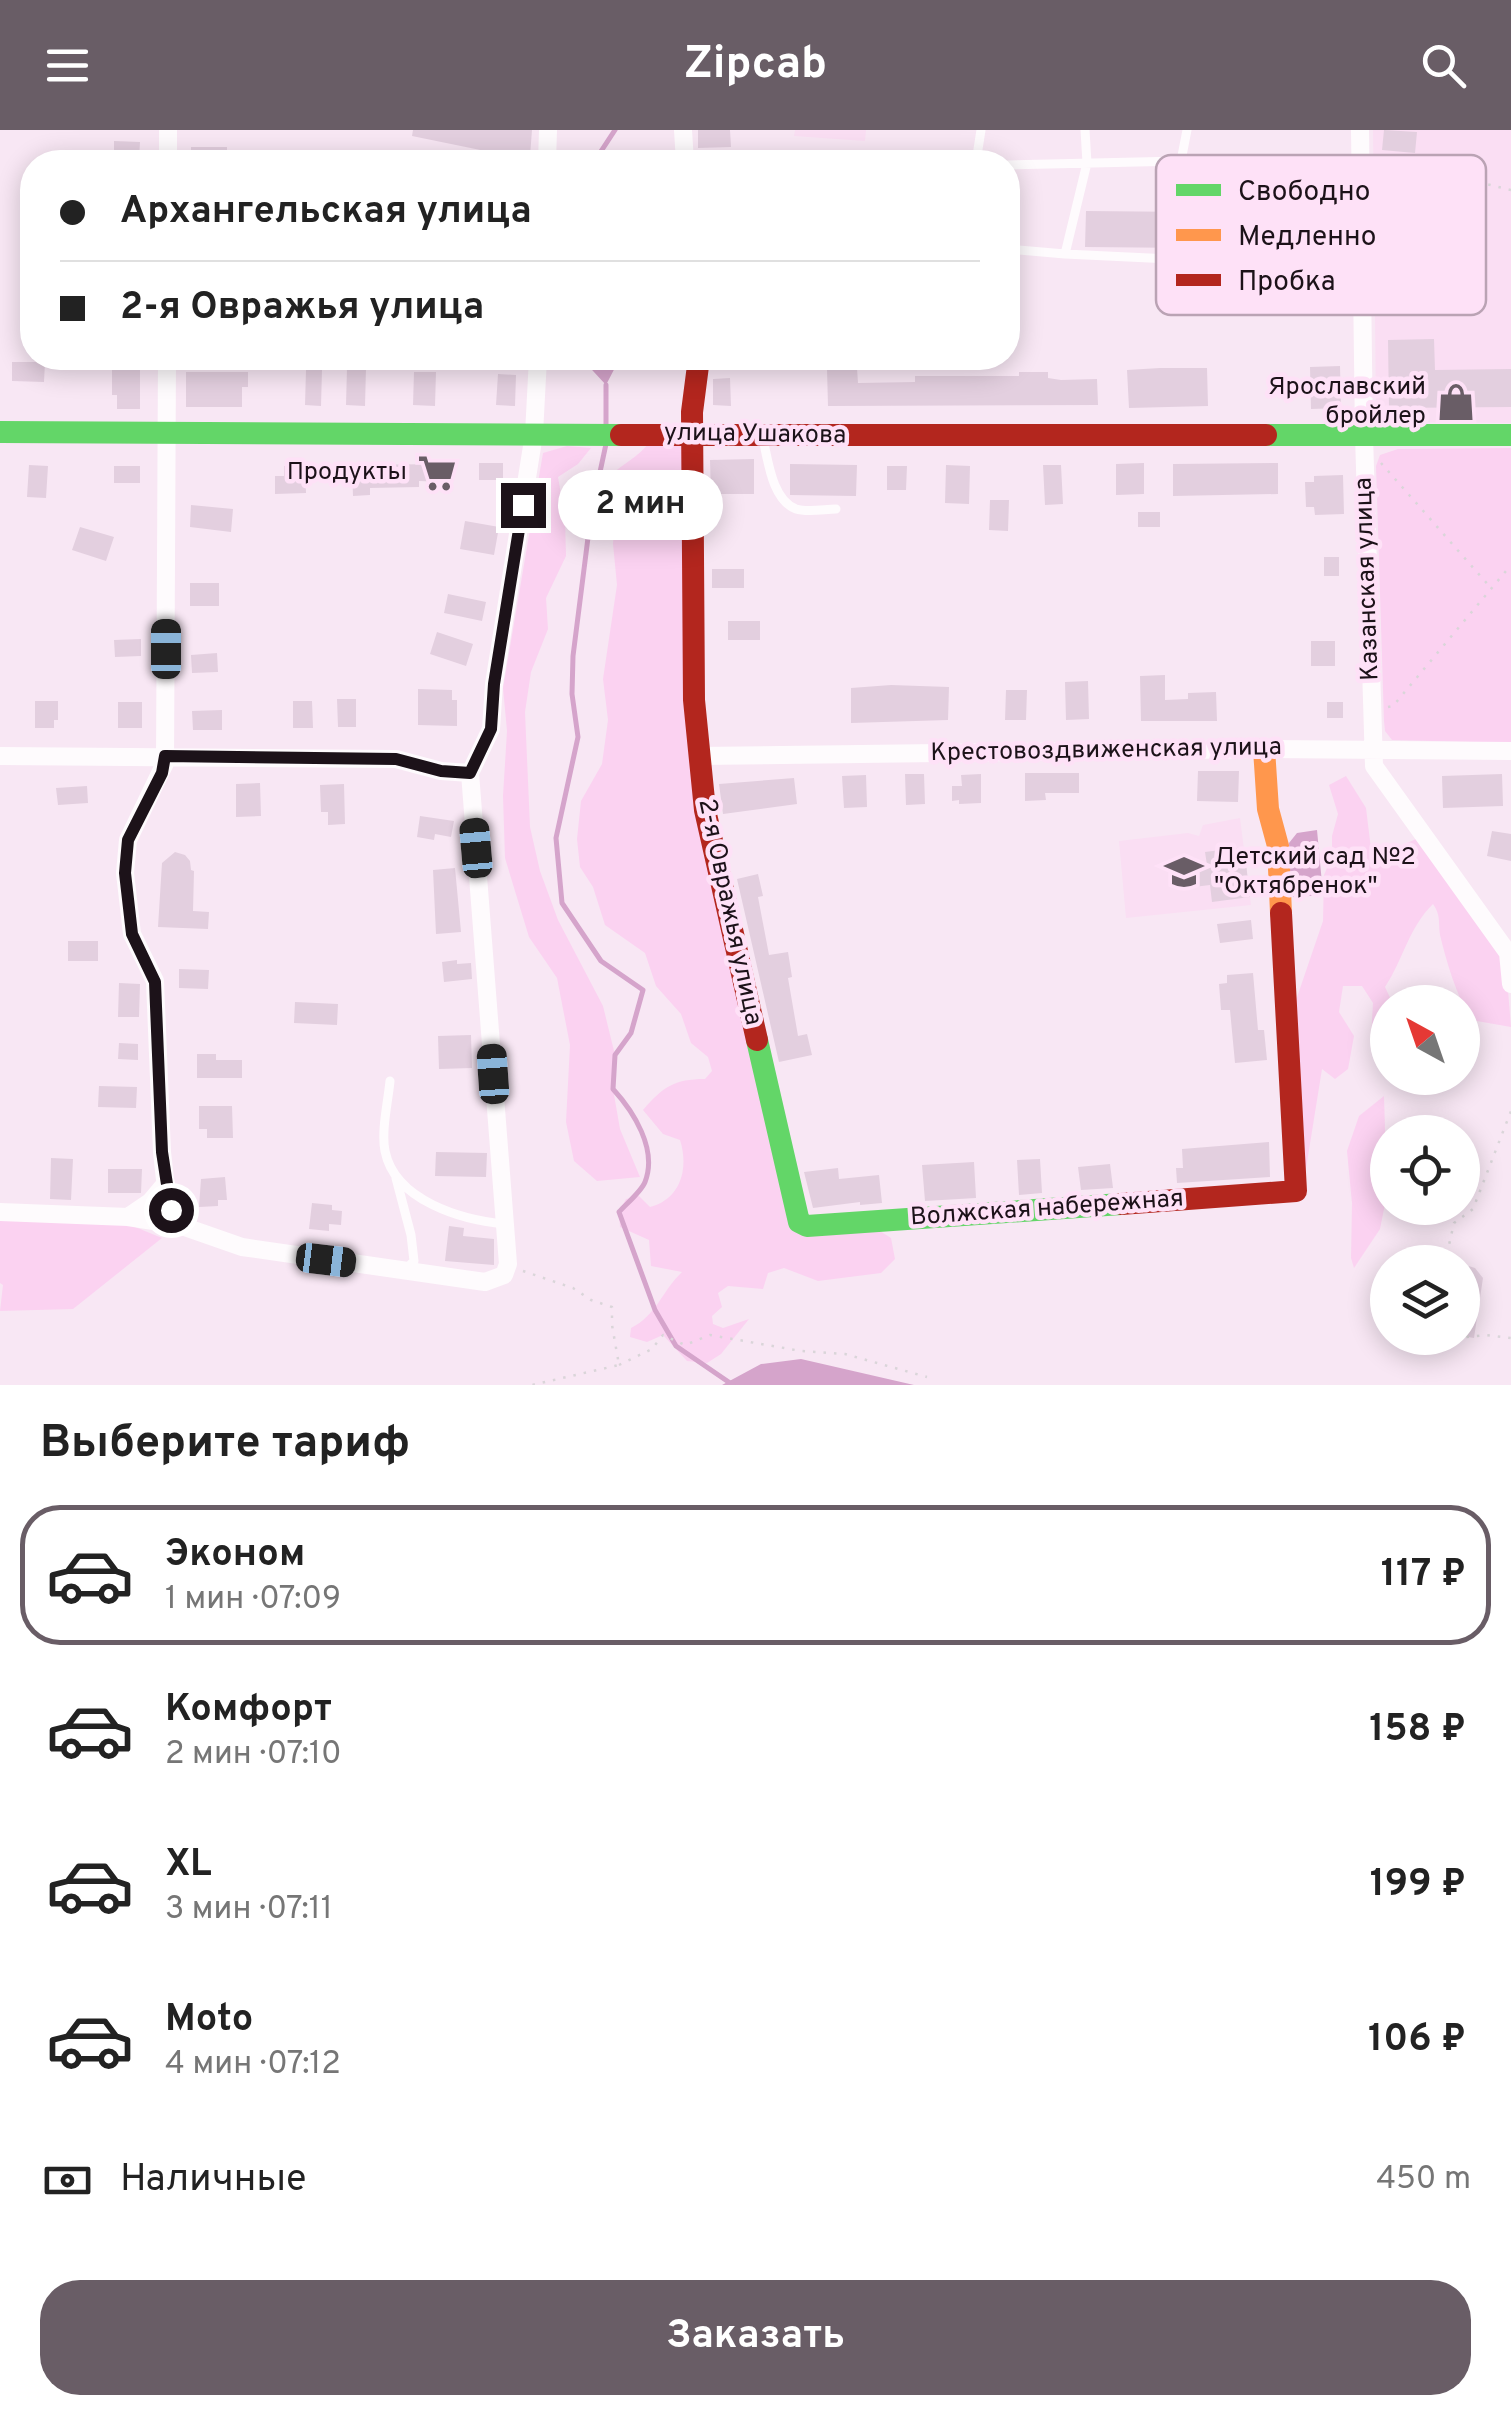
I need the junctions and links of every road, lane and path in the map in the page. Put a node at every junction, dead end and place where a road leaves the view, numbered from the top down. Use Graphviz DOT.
graph roads {
  1 [pos="1084,130"];
  2 [pos="1187,130"];
  3 [pos="1360,130"];
  4 [pos="1360,154"];
  5 [pos="1182,155"];
  6 [pos="1364,155"];
  7 [pos="1156,162"];
  8 [pos="1087,163"];
  9 [pos="1020,165"];
  10 [pos="1486,184"];
  11 [pos="1511,190"];
  12 [pos="1020,250"];
  13 [pos="1065,254"];
  14 [pos="1156,258"];
  15 [pos="1362,315"];
  16 [pos="168,370"];
  17 [pos="537,370"];
  18 [pos="697,370"];
  19 [pos="0,432"];
  20 [pos="692,433"];
  21 [pos="534,434"];
  22 [pos="167,435"];
  23 [pos="1511,435"];
  24 [pos="763,436"];
  25 [pos="1364,439"];
  26 [pos="836,508"];
  27 [pos="1511,564"];
  28 [pos="1491,588"];
  29 [pos="1372,708"];
  30 [pos="1264,748"];
  31 [pos="1373,749"];
  32 [pos="1511,752"];
  33 [pos="0,756"];
  34 [pos="165,756"];
  35 [pos="700,756"];
  36 [pos="470,773"];
  37 [pos="1511,984"];
  38 [pos="390,1081"];
  39 [pos="1511,1111"];
  40 [pos="395,1176"];
  41 [pos="166,1183"];
  42 [pos="0,1212"];
  43 [pos="128,1217"];
  44 [pos="798,1222"];
  45 [pos="505,1224"];
  46 [pos="179,1225"];
  47 [pos="1449,1245"];
  48 [pos="404,1270"];
  49 [pos="506,1270"];
  50 [pos="1480,1336"];
  51 [pos="1511,1338"];
  52 [pos="619,1365"];
  53 [pos="927,1378"];
  54 [pos="532,1385"];
  1 -- 8 [label="lane"];
  2 -- 5 [label="lane"];
  3 -- 4 [label="street, Казанская улица"];
  4 -- 6 [label="path"];
  7 -- 8 [label="lane"];
  8 -- 9 [label="lane"];
  8 -- 13 [label="lane"];
  10 -- 11 [label="path"];
  12 -- 13 [label="lane"];
  13 -- 14 [label="lane"];
  15 -- 25 [label="street, Казанская улица"];
  16 -- 22 [label="street"];
  17 -- 21 [label="street"];
  18 -- 20 [label="street, 2-я Овражья улица"];
  19 -- 22 [label="street, улица Ушакова"];
  20 -- 21 [label="street, улица Ушакова"];
  20 -- 24 [label="street, улица Ушакова"];
  20 -- 35 [label="street, 2-я Овражья улица"];
  21 -- 22 [label="street, улица Ушакова"];
  21 -- 36 [label="street"];
  22 -- 34 [label="street"];
  23 -- 25 [label="street, улица Ушакова"];
  24 -- 25 [label="street, улица Ушакова"];
  24 -- 26 [label="lane"];
  25 -- 28 [label="path"];
  25 -- 29 [label="street, Казанская улица"];
  27 -- 28 [label="path"];
  28 -- 29 [label="path"];
  29 -- 31 [label="street, Казанская улица"];
  30 -- 31 [label="street, Крестовоздвиженская улица"];
  30 -- 35 [label="street, Крестовоздвиженская улица"];
  30 -- 44 [label="street, Волжская набережная"];
  31 -- 32 [label="street, Крестовоздвиженская улица"];
  31 -- 37 [label="street, Казанская улица"];
  33 -- 34 [label="street"];
  34 -- 36 [label="street"];
  34 -- 41 [label="street"];
  35 -- 44 [label="street, 2-я Овражья улица"];
  36 -- 45 [label="street"];
  38 -- 40 [label="lane"];
  39 -- 47 [label="path"];
  40 -- 45 [label="lane"];
  40 -- 48 [label="lane"];
  41 -- 43 [label="street"];
  41 -- 46 [label="street"];
  42 -- 43 [label="street"];
  43 -- 46 [label="street"];
  45 -- 49 [label="street"];
  46 -- 48 [label="street"];
  48 -- 49 [label="street"];
  49 -- 52 [label="path"];
  50 -- 51 [label="path"];
  52 -- 53 [label="path"];
  52 -- 54 [label="path"];
}
